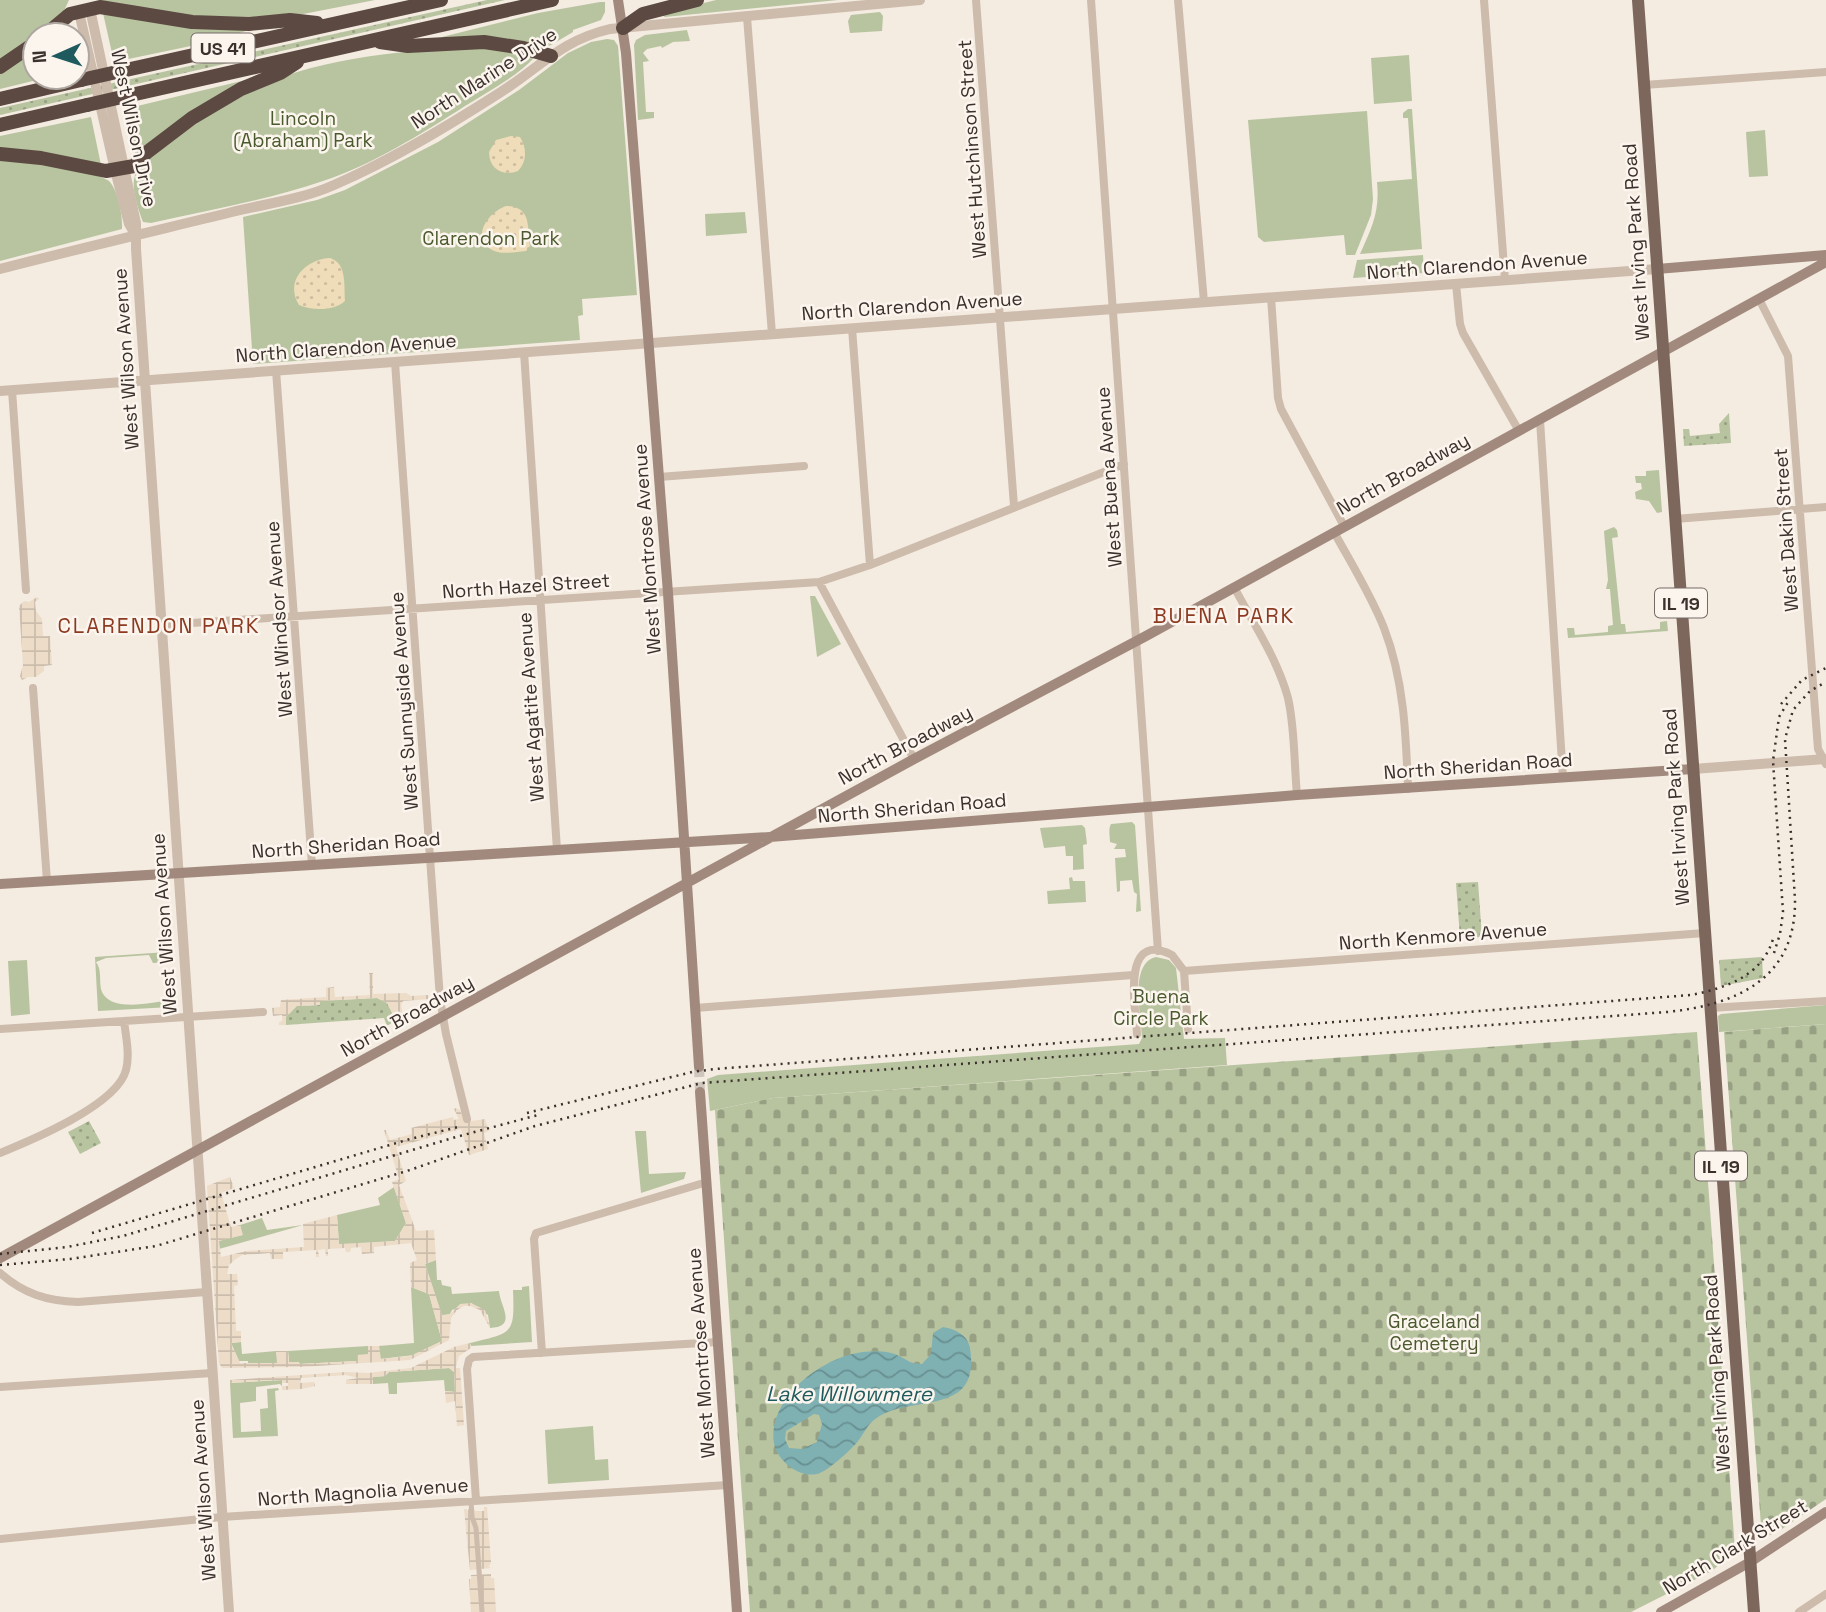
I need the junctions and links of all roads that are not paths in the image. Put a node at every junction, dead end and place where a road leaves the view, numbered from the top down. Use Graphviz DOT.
graph roads {
  1 [pos="398,0"];
  2 [pos="440,0"];
  3 [pos="552,0"];
  4 [pos="618,0"];
  5 [pos="697,0"];
  6 [pos="920,0"];
  7 [pos="976,0"];
  8 [pos="1091,0"];
  9 [pos="1178,0"];
  10 [pos="1484,0"];
  11 [pos="1638,0"];
  12 [pos="84,11"];
  13 [pos="373,15"];
  14 [pos="747,17"];
  15 [pos="61,21"];
  16 [pos="330,25"];
  17 [pos="623,28"];
  18 [pos="372,41"];
  19 [pos="21,53"];
  20 [pos="551,56"];
  21 [pos="304,57"];
  22 [pos="0,67"];
  23 [pos="1826,72"];
  24 [pos="1644,85"];
  25 [pos="0,99"];
  26 [pos="0,125"];
  27 [pos="0,154"];
  28 [pos="121,169"];
  29 [pos="135,234"];
  30 [pos="1826,255"];
  31 [pos="1826,262"];
  32 [pos="1657,269"];
  33 [pos="0,270"];
  34 [pos="1505,280"];
  35 [pos="1456,284"];
  36 [pos="1271,297"];
  37 [pos="1759,299"];
  38 [pos="1204,302"];
  39 [pos="1112,309"];
  40 [pos="1001,317"];
  41 [pos="852,328"];
  42 [pos="772,334"];
  43 [pos="649,343"];
  44 [pos="524,352"];
  45 [pos="1663,353"];
  46 [pos="395,362"];
  47 [pos="276,370"];
  48 [pos="145,380"];
  49 [pos="12,390"];
  50 [pos="0,391"];
  51 [pos="1539,420"];
  52 [pos="1519,430"];
  53 [pos="1124,464"];
  54 [pos="804,466"];
  55 [pos="659,477"];
  56 [pos="1014,506"];
  57 [pos="1826,507"];
  58 [pos="1800,509"];
  59 [pos="1675,519"];
  60 [pos="1339,529"];
  61 [pos="870,565"];
  62 [pos="819,582"];
  63 [pos="1234,587"];
  64 [pos="26,590"];
  65 [pos="668,593"];
  66 [pos="540,601"];
  67 [pos="414,609"];
  68 [pos="295,616"];
  69 [pos="161,625"];
  70 [pos="1136,641"];
  71 [pos="33,688"];
  72 [pos="914,759"];
  73 [pos="1825,760"];
  74 [pos="1693,769"];
  75 [pos="1563,778"];
  76 [pos="1408,789"];
  77 [pos="1297,795"];
  78 [pos="1148,807"];
  79 [pos="770,837"];
  80 [pos="684,842"];
  81 [pos="557,850"];
  82 [pos="431,858"];
  83 [pos="312,865"];
  84 [pos="178,873"];
  85 [pos="47,881"];
  86 [pos="0,884"];
  87 [pos="687,884"];
  88 [pos="1705,933"];
  89 [pos="1158,951"];
  90 [pos="1184,971"];
  91 [pos="1133,975"];
  92 [pos="1826,1000"];
  93 [pos="695,1008"];
  94 [pos="1710,1008"];
  95 [pos="263,1012"];
  96 [pos="442,1016"];
  97 [pos="188,1017"];
  98 [pos="124,1021"];
  99 [pos="0,1029"];
  100 [pos="1188,1029"];
  101 [pos="1137,1034"];
  102 [pos="699,1067"];
  103 [pos="701,1092"];
  104 [pos="467,1118"];
  105 [pos="196,1150"];
  106 [pos="0,1153"];
  107 [pos="707,1182"];
  108 [pos="0,1258"];
  109 [pos="0,1273"];
  110 [pos="206,1292"];
  111 [pos="718,1342"];
  112 [pos="542,1353"];
  113 [pos="212,1373"];
  114 [pos="0,1387"];
  115 [pos="728,1485"];
  116 [pos="473,1500"];
  117 [pos="1826,1512"];
  118 [pos="222,1517"];
  119 [pos="0,1539"];
  120 [pos="1750,1562"];
  121 [pos="1826,1594"];
  122 [pos="229,1612"];
  123 [pos="482,1612"];
  124 [pos="737,1612"];
  125 [pos="1661,1612"];
  126 [pos="1754,1612"];
  127 [pos="1799,1612"];
  1 -- 13 [label="highway"];
  2 -- 13 [label="highway, US 41"];
  3 -- 18 [label="highway, US 41"];
  4 -- 17 [label="main road, West Montrose Avenue"];
  5 -- 17 [label="highway"];
  6 -- 14 [label="street, North Marine Drive"];
  7 -- 40 [label="street, West Hutchinson Street"];
  8 -- 39 [label="street, West Buena Avenue"];
  9 -- 38 [label="street"];
  10 -- 34 [label="street"];
  11 -- 24 [label="main road, West Irving Park Road / IL 19"];
  12 -- 15 [label="highway"];
  12 -- 16 [label="highway"];
  12 -- 28 [label="street, West Wilson Drive"];
  13 -- 16 [label="highway, US 41"];
  14 -- 17 [label="street, North Marine Drive"];
  14 -- 42 [label="street"];
  16 -- 25 [label="highway, US 41, bridge"];
  17 -- 20 [label="street, North Marine Drive"];
  17 -- 43 [label="main road, West Montrose Avenue"];
  18 -- 20 [label="highway"];
  18 -- 21 [label="highway, US 41"];
  19 -- 22 [label="highway"];
  20 -- 29 [label="street, North Marine Drive"];
  21 -- 26 [label="highway, US 41, bridge"];
  21 -- 28 [label="highway"];
  23 -- 24 [label="street"];
  24 -- 32 [label="main road, West Irving Park Road / IL 19"];
  27 -- 28 [label="highway"];
  28 -- 29 [label="street, West Wilson Drive"];
  29 -- 33 [label="street, North Marine Drive"];
  29 -- 48 [label="street, West Wilson Avenue"];
  30 -- 32 [label="main road, North Clarendon Avenue"];
  31 -- 37 [label="main road, North Broadway"];
  32 -- 34 [label="street, North Clarendon Avenue"];
  32 -- 45 [label="main road, West Irving Park Road / IL 19"];
  34 -- 35 [label="street, North Clarendon Avenue"];
  35 -- 36 [label="street, North Clarendon Avenue"];
  35 -- 52 [label="street"];
  36 -- 38 [label="street, North Clarendon Avenue"];
  36 -- 60 [label="street"];
  37 -- 45 [label="main road, North Broadway"];
  37 -- 58 [label="street, West Dakin Street"];
  38 -- 39 [label="street, North Clarendon Avenue"];
  39 -- 40 [label="street, North Clarendon Avenue"];
  39 -- 53 [label="street, West Buena Avenue"];
  40 -- 41 [label="street, North Clarendon Avenue"];
  40 -- 56 [label="street, West Hutchinson Street"];
  41 -- 42 [label="street, North Clarendon Avenue"];
  41 -- 61 [label="street"];
  42 -- 43 [label="street, North Clarendon Avenue"];
  43 -- 44 [label="street, North Clarendon Avenue"];
  43 -- 55 [label="main road, West Montrose Avenue"];
  44 -- 46 [label="street, North Clarendon Avenue"];
  44 -- 66 [label="street, West Agatite Avenue"];
  45 -- 51 [label="main road, North Broadway"];
  45 -- 59 [label="main road, West Irving Park Road / IL 19"];
  46 -- 47 [label="street, North Clarendon Avenue"];
  46 -- 67 [label="street, West Sunnyside Avenue"];
  47 -- 48 [label="street, North Clarendon Avenue"];
  47 -- 68 [label="street, West Windsor Avenue"];
  48 -- 49 [label="street, North Clarendon Avenue"];
  48 -- 69 [label="street, West Wilson Avenue"];
  49 -- 50 [label="street, North Clarendon Avenue"];
  49 -- 64 [label="street"];
  51 -- 52 [label="main road, North Broadway"];
  51 -- 75 [label="street"];
  52 -- 60 [label="main road, North Broadway"];
  53 -- 56 [label="street, North Hazel Street"];
  53 -- 70 [label="street, West Buena Avenue"];
  54 -- 55 [label="street"];
  55 -- 65 [label="main road, West Montrose Avenue"];
  56 -- 61 [label="street, North Hazel Street"];
  57 -- 58 [label="street"];
  58 -- 59 [label="street"];
  58 -- 73 [label="street, West Dakin Street"];
  59 -- 74 [label="main road, West Irving Park Road / IL 19"];
  60 -- 63 [label="main road, North Broadway"];
  60 -- 76 [label="street"];
  61 -- 62 [label="street, North Hazel Street"];
  62 -- 65 [label="street, North Hazel Street"];
  62 -- 72 [label="street"];
  63 -- 70 [label="main road, North Broadway"];
  63 -- 77 [label="street"];
  65 -- 66 [label="street, North Hazel Street"];
  65 -- 80 [label="main road, West Montrose Avenue"];
  66 -- 67 [label="street, North Hazel Street"];
  66 -- 81 [label="street, West Agatite Avenue"];
  67 -- 68 [label="street, North Hazel Street"];
  67 -- 82 [label="street, West Sunnyside Avenue"];
  68 -- 69 [label="street, North Hazel Street"];
  68 -- 83 [label="street, West Windsor Avenue"];
  69 -- 84 [label="street, West Wilson Avenue"];
  70 -- 72 [label="main road, North Broadway"];
  70 -- 78 [label="street, West Buena Avenue"];
  71 -- 85 [label="street"];
  72 -- 79 [label="main road, North Broadway"];
  73 -- 74 [label="street, North Sheridan Road"];
  74 -- 75 [label="main road, North Sheridan Road"];
  74 -- 88 [label="main road, West Irving Park Road / IL 19"];
  75 -- 76 [label="main road, North Sheridan Road"];
  76 -- 77 [label="main road, North Sheridan Road"];
  77 -- 78 [label="main road, North Sheridan Road"];
  78 -- 79 [label="main road, North Sheridan Road"];
  78 -- 89 [label="street, West Buena Avenue"];
  79 -- 80 [label="main road, North Sheridan Road"];
  79 -- 87 [label="main road, North Broadway"];
  80 -- 81 [label="main road, North Sheridan Road"];
  80 -- 87 [label="main road, West Montrose Avenue"];
  81 -- 82 [label="main road, North Sheridan Road"];
  82 -- 83 [label="main road, North Sheridan Road"];
  82 -- 96 [label="street, West Sunnyside Avenue"];
  83 -- 84 [label="main road, North Sheridan Road"];
  84 -- 85 [label="main road, North Sheridan Road"];
  84 -- 97 [label="street, West Wilson Avenue"];
  85 -- 86 [label="main road, North Sheridan Road"];
  87 -- 93 [label="main road, West Montrose Avenue"];
  87 -- 96 [label="main road, North Broadway"];
  88 -- 90 [label="street, North Kenmore Avenue"];
  88 -- 94 [label="main road, West Irving Park Road / IL 19"];
  89 -- 90 [label="street"];
  89 -- 91 [label="street"];
  90 -- 100 [label="street"];
  91 -- 93 [label="street"];
  91 -- 101 [label="street"];
  92 -- 94 [label="street"];
  93 -- 102 [label="main road, West Montrose Avenue"];
  94 -- 120 [label="main road, West Irving Park Road / IL 19"];
  95 -- 97 [label="street"];
  96 -- 104 [label="street, West Sunnyside Avenue"];
  96 -- 105 [label="main road, North Broadway"];
  97 -- 98 [label="street"];
  97 -- 105 [label="street, West Wilson Avenue"];
  98 -- 99 [label="street"];
  98 -- 106 [label="street"];
  103 -- 107 [label="main road, West Montrose Avenue"];
  105 -- 108 [label="main road, North Broadway"];
  105 -- 110 [label="street, West Wilson Avenue"];
  107 -- 111 [label="main road, West Montrose Avenue"];
  107 -- 112 [label="street"];
  109 -- 110 [label="street"];
  110 -- 113 [label="street, West Wilson Avenue"];
  111 -- 112 [label="street"];
  111 -- 115 [label="main road, West Montrose Avenue"];
  112 -- 116 [label="street"];
  113 -- 114 [label="street"];
  113 -- 118 [label="street, West Wilson Avenue"];
  115 -- 116 [label="street, North Magnolia Avenue"];
  115 -- 124 [label="main road, West Montrose Avenue"];
  116 -- 118 [label="street, North Magnolia Avenue"];
  116 -- 123 [label="street"];
  117 -- 120 [label="main road, North Clark Street"];
  118 -- 119 [label="street, North Magnolia Avenue"];
  118 -- 122 [label="street, West Wilson Avenue"];
  120 -- 125 [label="main road, North Clark Street"];
  120 -- 126 [label="main road, West Irving Park Road / IL 19"];
  121 -- 127 [label="street"];
}
